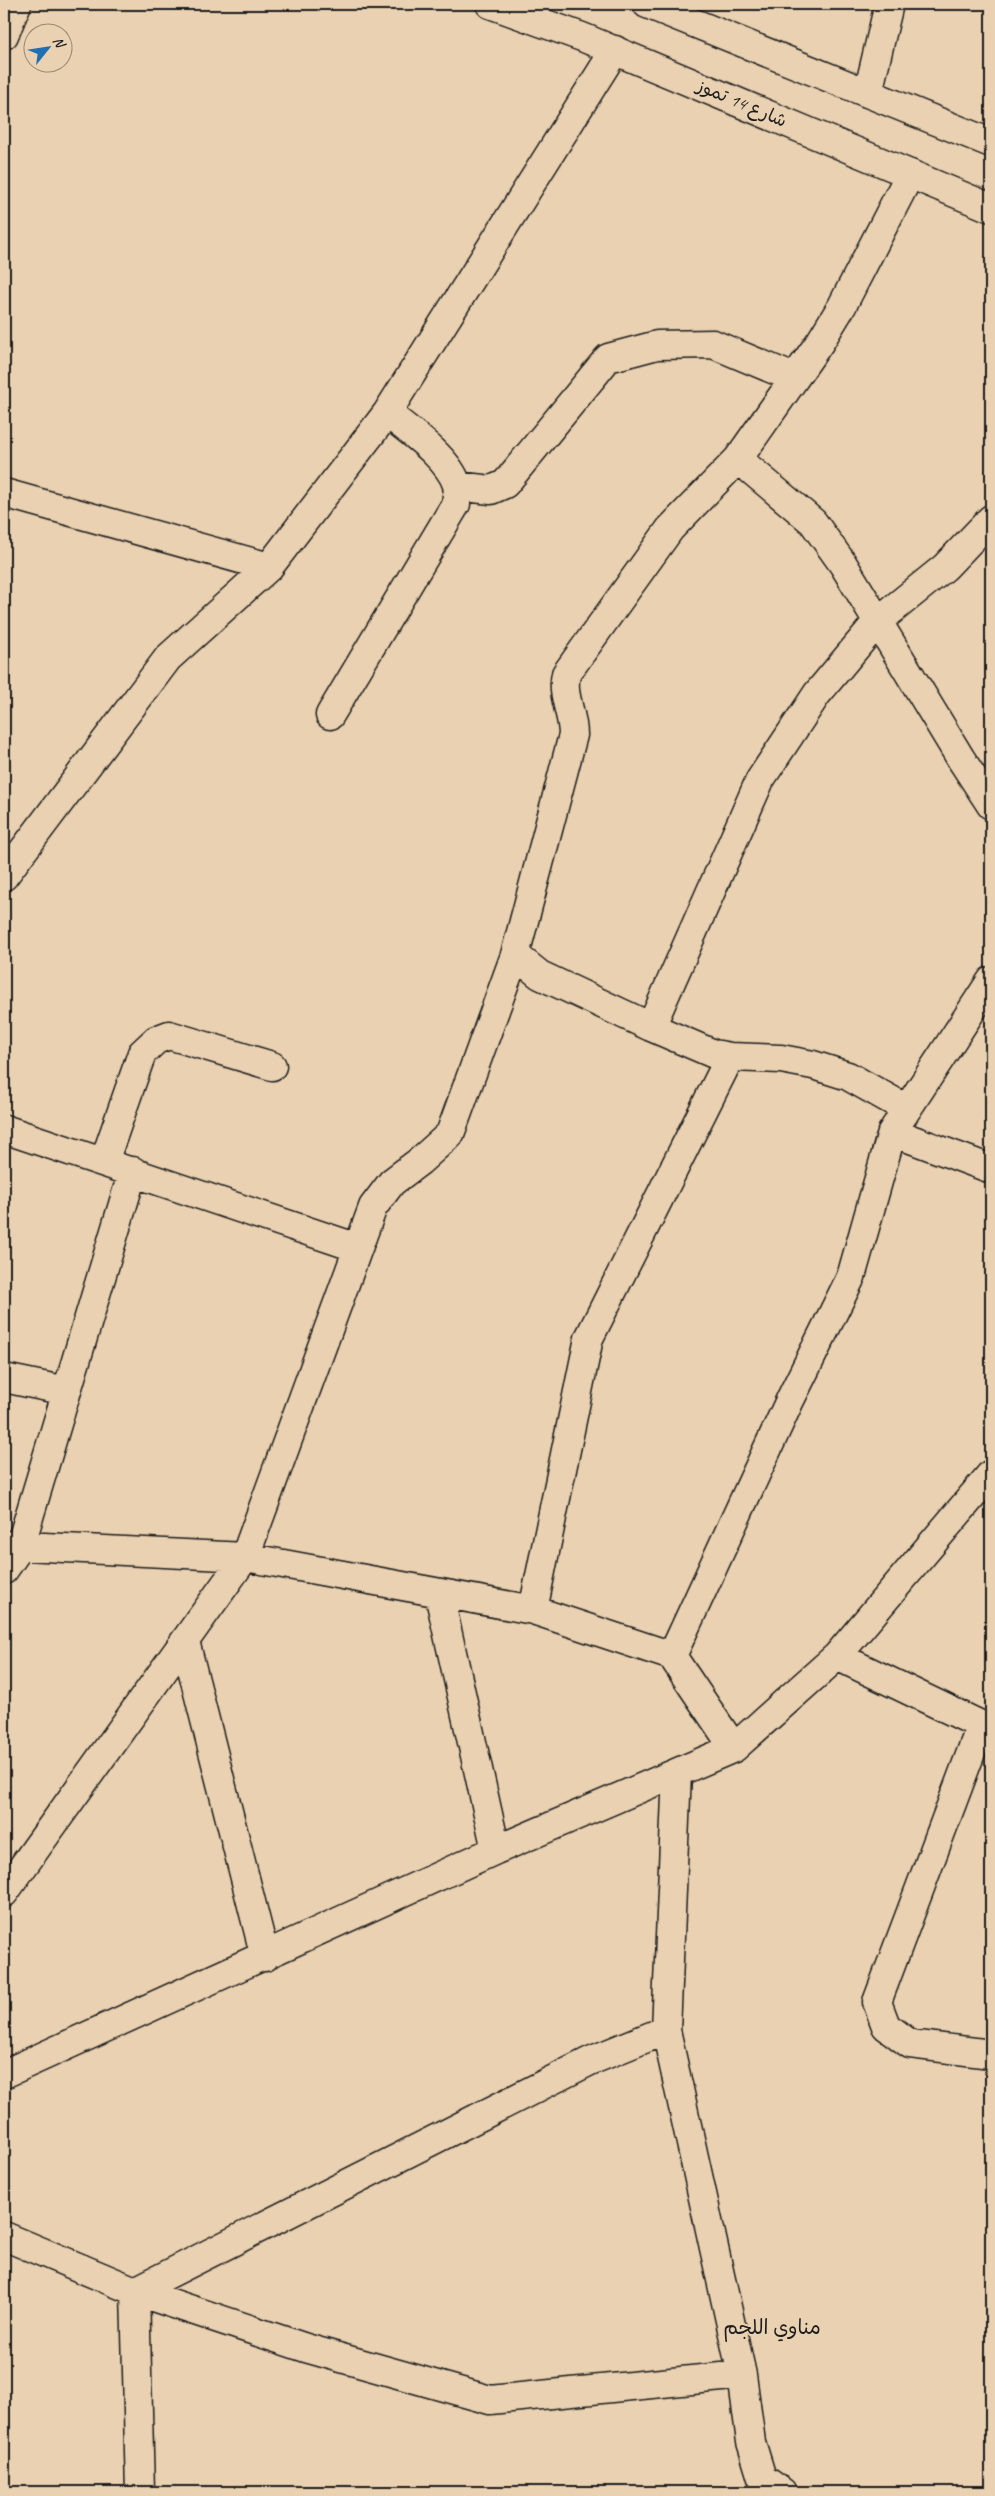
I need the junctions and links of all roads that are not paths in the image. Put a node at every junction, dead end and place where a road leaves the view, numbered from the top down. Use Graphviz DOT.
graph roads {
  1 [pos="17,4"];
  2 [pos="490,4"];
  3 [pos="647,4"];
  4 [pos="889,4"];
  5 [pos="4,35"];
  6 [pos="615,50"];
  7 [pos="868,93"];
  8 [pos="991,143"];
  9 [pos="910,174"];
  10 [pos="991,208"];
  11 [pos="794,378"];
  12 [pos="387,413"];
  13 [pos="738,459"];
  14 [pos="458,486"];
  15 [pos="4,493"];
  16 [pos="991,519"];
  17 [pos="269,567"];
  18 [pos="877,622"];
  19 [pos="330,715"];
  20 [pos="991,805"];
  21 [pos="4,876"];
  22 [pos="515,955"];
  23 [pos="991,981"];
  24 [pos="652,1027"];
  25 [pos="730,1057"];
  26 [pos="272,1066"];
  27 [pos="907,1109"];
  28 [pos="4,1130"];
  29 [pos="892,1132"];
  30 [pos="104,1162"];
  31 [pos="991,1169"];
  32 [pos="133,1171"];
  33 [pos="358,1248"];
  34 [pos="4,1378"];
  35 [pos="67,1391"];
  36 [pos="991,1474"];
  37 [pos="12,1546"];
  38 [pos="245,1557"];
  39 [pos="4,1570"];
  40 [pos="439,1594"];
  41 [pos="533,1610"];
  42 [pos="185,1641"];
  43 [pos="672,1656"];
  44 [pos="837,1656"];
  45 [pos="986,1728"];
  46 [pos="734,1748"];
  47 [pos="677,1773"];
  48 [pos="496,1850"];
  49 [pos="4,1893"];
  50 [pos="264,1957"];
  51 [pos="666,2030"];
  52 [pos="991,2054"];
  53 [pos="4,2074"];
  54 [pos="4,2236"];
  55 [pos="135,2291"];
  56 [pos="742,2375"];
  57 [pos="140,2492"];
  58 [pos="782,2492"];
  1 -- 5 [label="street"];
  2 -- 6 [label="street, شارع 14 تموز"];
  3 -- 7 [label="street"];
  4 -- 7 [label="street"];
  6 -- 9 [label="street, شارع 14 تموز"];
  6 -- 12 [label="street"];
  7 -- 8 [label="street"];
  9 -- 10 [label="street, شارع 14 تموز"];
  9 -- 11 [label="street"];
  11 -- 13 [label="street"];
  11 -- 14 [label="street"];
  12 -- 14 [label="street"];
  12 -- 17 [label="street"];
  13 -- 18 [label="street"];
  13 -- 22 [label="street"];
  14 -- 19 [label="street"];
  15 -- 17 [label="street"];
  16 -- 18 [label="street"];
  17 -- 21 [label="street"];
  18 -- 20 [label="street"];
  18 -- 24 [label="street"];
  22 -- 24 [label="street"];
  22 -- 33 [label="street"];
  23 -- 27 [label="street"];
  24 -- 25 [label="street"];
  25 -- 27 [label="street"];
  25 -- 41 [label="street"];
  26 -- 30 [label="street"];
  27 -- 29 [label="street"];
  28 -- 30 [label="street"];
  29 -- 31 [label="street"];
  29 -- 43 [label="street"];
  30 -- 32 [label="street"];
  32 -- 33 [label="street"];
  32 -- 35 [label="street"];
  33 -- 38 [label="street"];
  34 -- 35 [label="street"];
  35 -- 37 [label="street"];
  36 -- 44 [label="street"];
  37 -- 38 [label="street"];
  37 -- 39 [label="street"];
  38 -- 40 [label="street"];
  38 -- 42 [label="street"];
  40 -- 41 [label="street"];
  40 -- 48 [label="street"];
  41 -- 43 [label="street"];
  42 -- 49 [label="street"];
  42 -- 50 [label="street"];
  43 -- 46 [label="street"];
  44 -- 45 [label="street"];
  44 -- 46 [label="street"];
  45 -- 52 [label="street"];
  46 -- 47 [label="street"];
  47 -- 48 [label="street"];
  47 -- 51 [label="street"];
  48 -- 50 [label="street"];
  50 -- 53 [label="street"];
  51 -- 55 [label="street"];
  51 -- 56 [label="street"];
  54 -- 55 [label="street"];
  55 -- 56 [label="street"];
  55 -- 57 [label="street"];
  56 -- 58 [label="street"];
}
